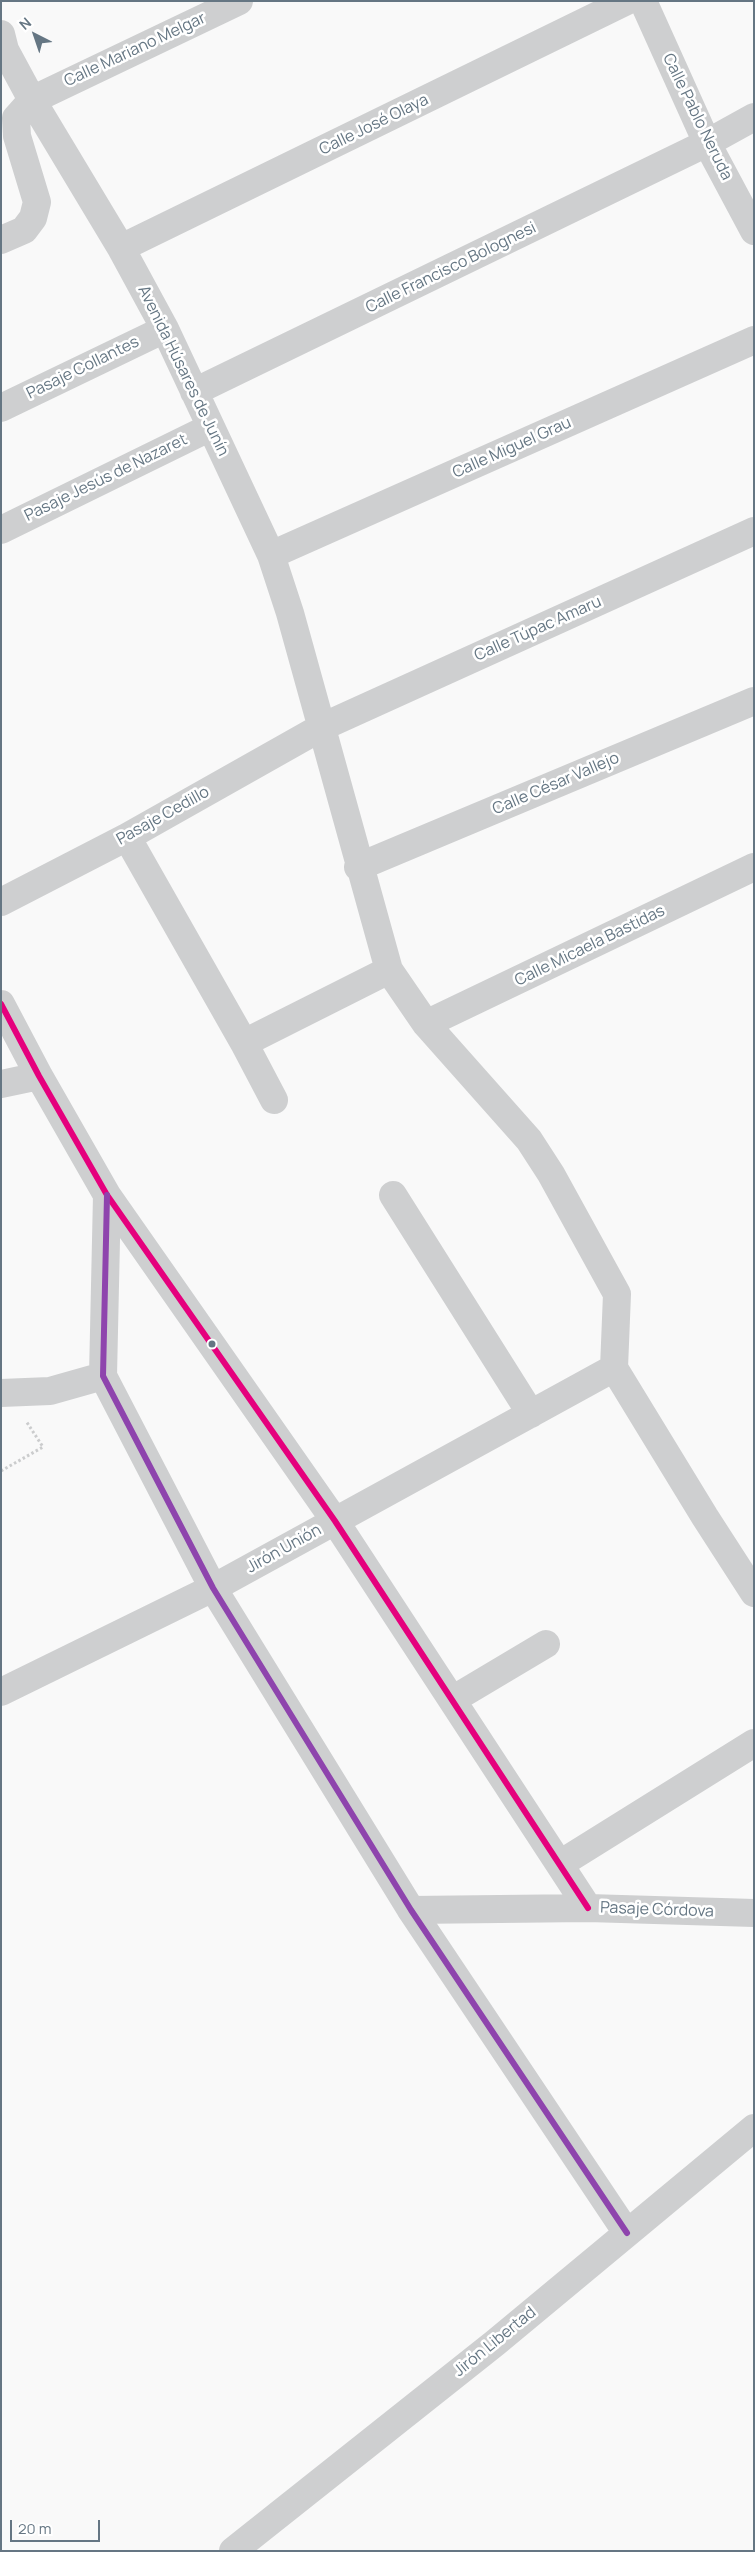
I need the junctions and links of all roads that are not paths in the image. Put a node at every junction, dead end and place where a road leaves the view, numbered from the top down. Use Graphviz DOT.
graph roads {
  1 [pos="239,1"];
  2 [pos="627,1"];
  3 [pos="643,1"];
  4 [pos="1,34"];
  5 [pos="32,100"];
  6 [pos="754,117"];
  7 [pos="708,143"];
  8 [pos="754,231"];
  9 [pos="1,240"];
  10 [pos="120,248"];
  11 [pos="165,329"];
  12 [pos="754,340"];
  13 [pos="194,392"];
  14 [pos="1,408"];
  15 [pos="211,427"];
  16 [pos="1,530"];
  17 [pos="754,531"];
  18 [pos="271,555"];
  19 [pos="754,702"];
  20 [pos="322,727"];
  21 [pos="127,837"];
  22 [pos="358,867"];
  23 [pos="754,868"];
  24 [pos="1,902"];
  25 [pos="389,970"];
  26 [pos="1,1004"];
  27 [pos="426,1024"];
  28 [pos="244,1043"];
  29 [pos="39,1076"];
  30 [pos="1,1084"];
  31 [pos="274,1100"];
  32 [pos="107,1195"];
  33 [pos="393,1195"];
  34 [pos="614,1368"];
  35 [pos="103,1376"];
  36 [pos="5,1393"];
  37 [pos="531,1414"];
  38 [pos="336,1521"];
  39 [pos="213,1588"];
  40 [pos="754,1593"];
  41 [pos="546,1644"];
  42 [pos="1,1692"];
  43 [pos="452,1700"];
  44 [pos="754,1744"];
  45 [pos="560,1864"];
  46 [pos="588,1908"];
  47 [pos="411,1910"];
  48 [pos="754,1914"];
  49 [pos="754,2128"];
  50 [pos="626,2233"];
  51 [pos="233,2551"];
  1 -- 5 [label="street, Calle Mariano Melgar"];
  2 -- 10 [label="street, Calle José Olaya"];
  3 -- 7 [label="street, Calle Pablo Neruda"];
  4 -- 5 [label="street, Avenida Húsares de Junín"];
  5 -- 9 [label="street"];
  5 -- 10 [label="street, Avenida Húsares de Junín"];
  6 -- 7 [label="street, Calle Francisco Bolognesi"];
  7 -- 8 [label="street, Calle Pablo Neruda"];
  7 -- 13 [label="street, Calle Francisco Bolognesi"];
  10 -- 11 [label="street, Avenida Húsares de Junín"];
  11 -- 13 [label="street, Avenida Húsares de Junín"];
  11 -- 14 [label="street, Pasaje Collantes"];
  12 -- 18 [label="street, Calle Miguel Grau"];
  13 -- 15 [label="street, Avenida Húsares de Junín"];
  15 -- 16 [label="street, Pasaje Jesús de Nazaret"];
  15 -- 18 [label="street, Avenida Húsares de Junín"];
  17 -- 20 [label="street, Calle Túpac Amaru"];
  18 -- 20 [label="street, Avenida Húsares de Junín"];
  19 -- 22 [label="street, Calle César Vallejo"];
  20 -- 21 [label="street, Pasaje Cedillo"];
  20 -- 22 [label="street, Avenida Húsares de Junín"];
  21 -- 24 [label="street, Pasaje Cedillo"];
  21 -- 28 [label="street"];
  22 -- 25 [label="street, Avenida Húsares de Junín"];
  23 -- 27 [label="street, Calle Micaela Bastidas"];
  25 -- 27 [label="street, Avenida Húsares de Junín"];
  25 -- 28 [label="street"];
  26 -- 29 [label="street"];
  27 -- 34 [label="street, Avenida Húsares de Junín"];
  28 -- 31 [label="street"];
  29 -- 30 [label="street"];
  29 -- 32 [label="street"];
  32 -- 35 [label="street"];
  32 -- 38 [label="street"];
  33 -- 37 [label="street"];
  34 -- 37 [label="street, Jirón Unión"];
  34 -- 40 [label="street"];
  35 -- 36 [label="street"];
  35 -- 39 [label="street"];
  37 -- 38 [label="street, Jirón Unión"];
  38 -- 39 [label="street, Jirón Unión"];
  38 -- 43 [label="street"];
  39 -- 42 [label="street, Jirón Unión"];
  39 -- 47 [label="street"];
  41 -- 43 [label="street"];
  43 -- 45 [label="street"];
  44 -- 45 [label="street"];
  45 -- 46 [label="street"];
  46 -- 47 [label="street, Pasaje Córdova"];
  46 -- 48 [label="street, Pasaje Córdova"];
  47 -- 50 [label="street"];
  49 -- 50 [label="street, Jirón Libertad"];
  50 -- 51 [label="street, Jirón Libertad"];
}
